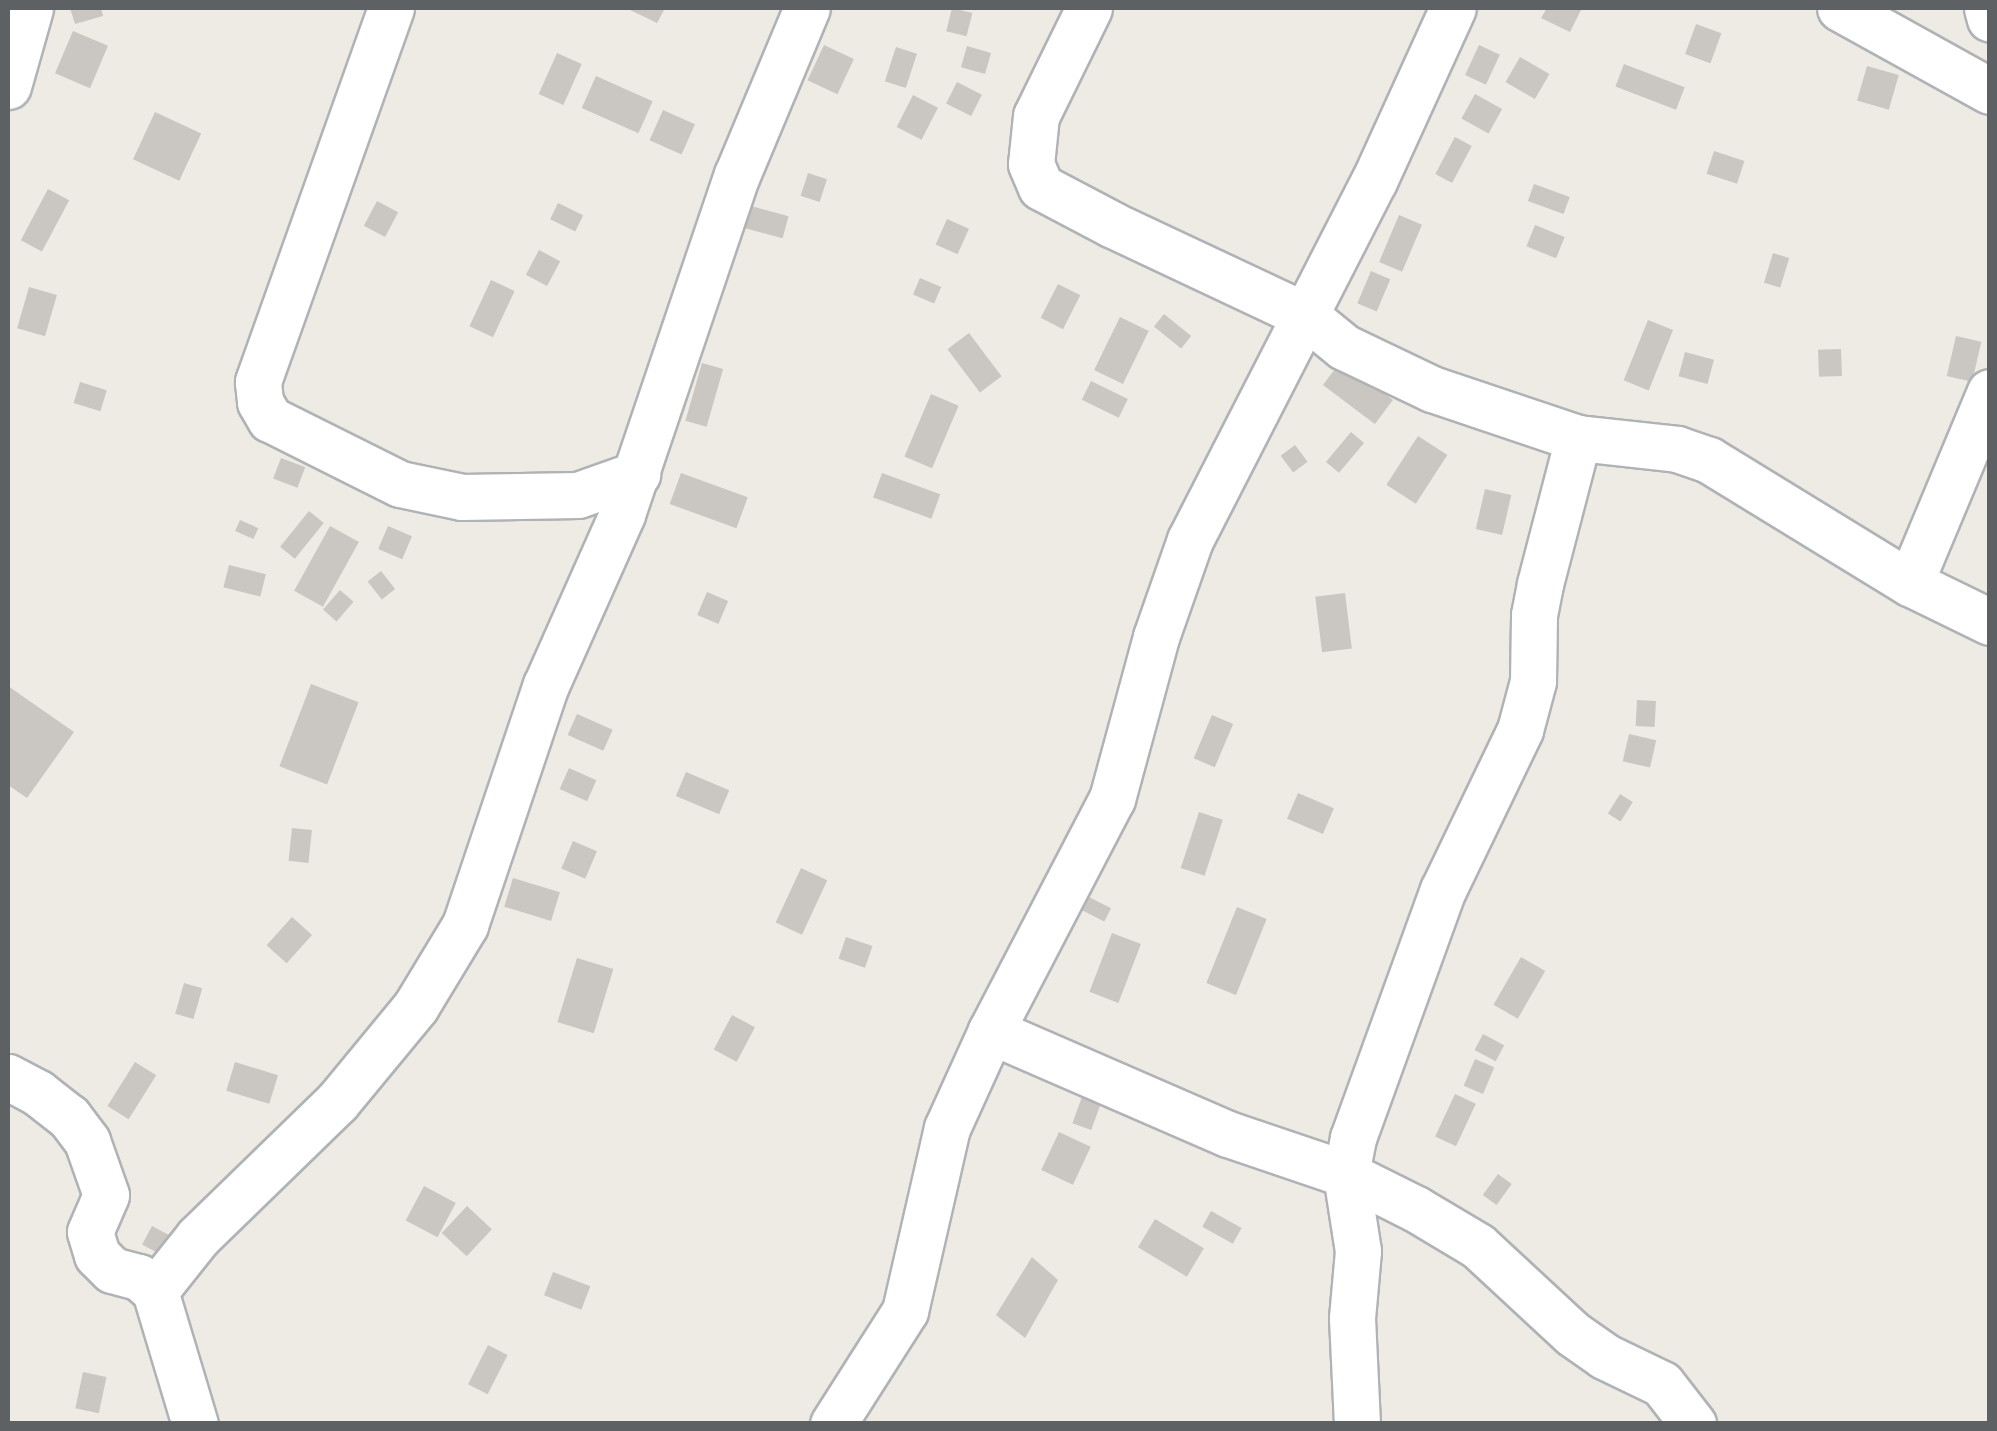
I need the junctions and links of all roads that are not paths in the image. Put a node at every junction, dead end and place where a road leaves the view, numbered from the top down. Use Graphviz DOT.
graph roads {
  1 [pos="30,8"];
  2 [pos="391,8"];
  3 [pos="807,8"];
  4 [pos="1089,8"];
  5 [pos="1453,8"];
  6 [pos="1840,8"];
  7 [pos="1987,8"];
  8 [pos="1990,19"];
  9 [pos="8,86"];
  10 [pos="1990,91"];
  11 [pos="1306,316"];
  12 [pos="1990,392"];
  13 [pos="1578,438"];
  14 [pos="637,474"];
  15 [pos="1910,582"];
  16 [pos="1990,622"];
  17 [pos="991,1031"];
  18 [pos="8,1077"];
  19 [pos="1346,1174"];
  20 [pos="155,1290"];
  21 [pos="195,1424"];
  22 [pos="832,1424"];
  23 [pos="1357,1424"];
  24 [pos="1693,1424"];
  1 -- 9 [label="street"];
  2 -- 14 [label="street"];
  3 -- 14 [label="street"];
  4 -- 11 [label="street"];
  5 -- 11 [label="street"];
  6 -- 10 [label="street"];
  7 -- 8 [label="street"];
  11 -- 13 [label="street"];
  11 -- 17 [label="street"];
  12 -- 15 [label="street"];
  13 -- 15 [label="street"];
  13 -- 19 [label="street"];
  14 -- 20 [label="street"];
  15 -- 16 [label="street"];
  17 -- 19 [label="street"];
  17 -- 22 [label="street"];
  18 -- 20 [label="street"];
  19 -- 23 [label="street"];
  19 -- 24 [label="street"];
  20 -- 21 [label="street"];
}
